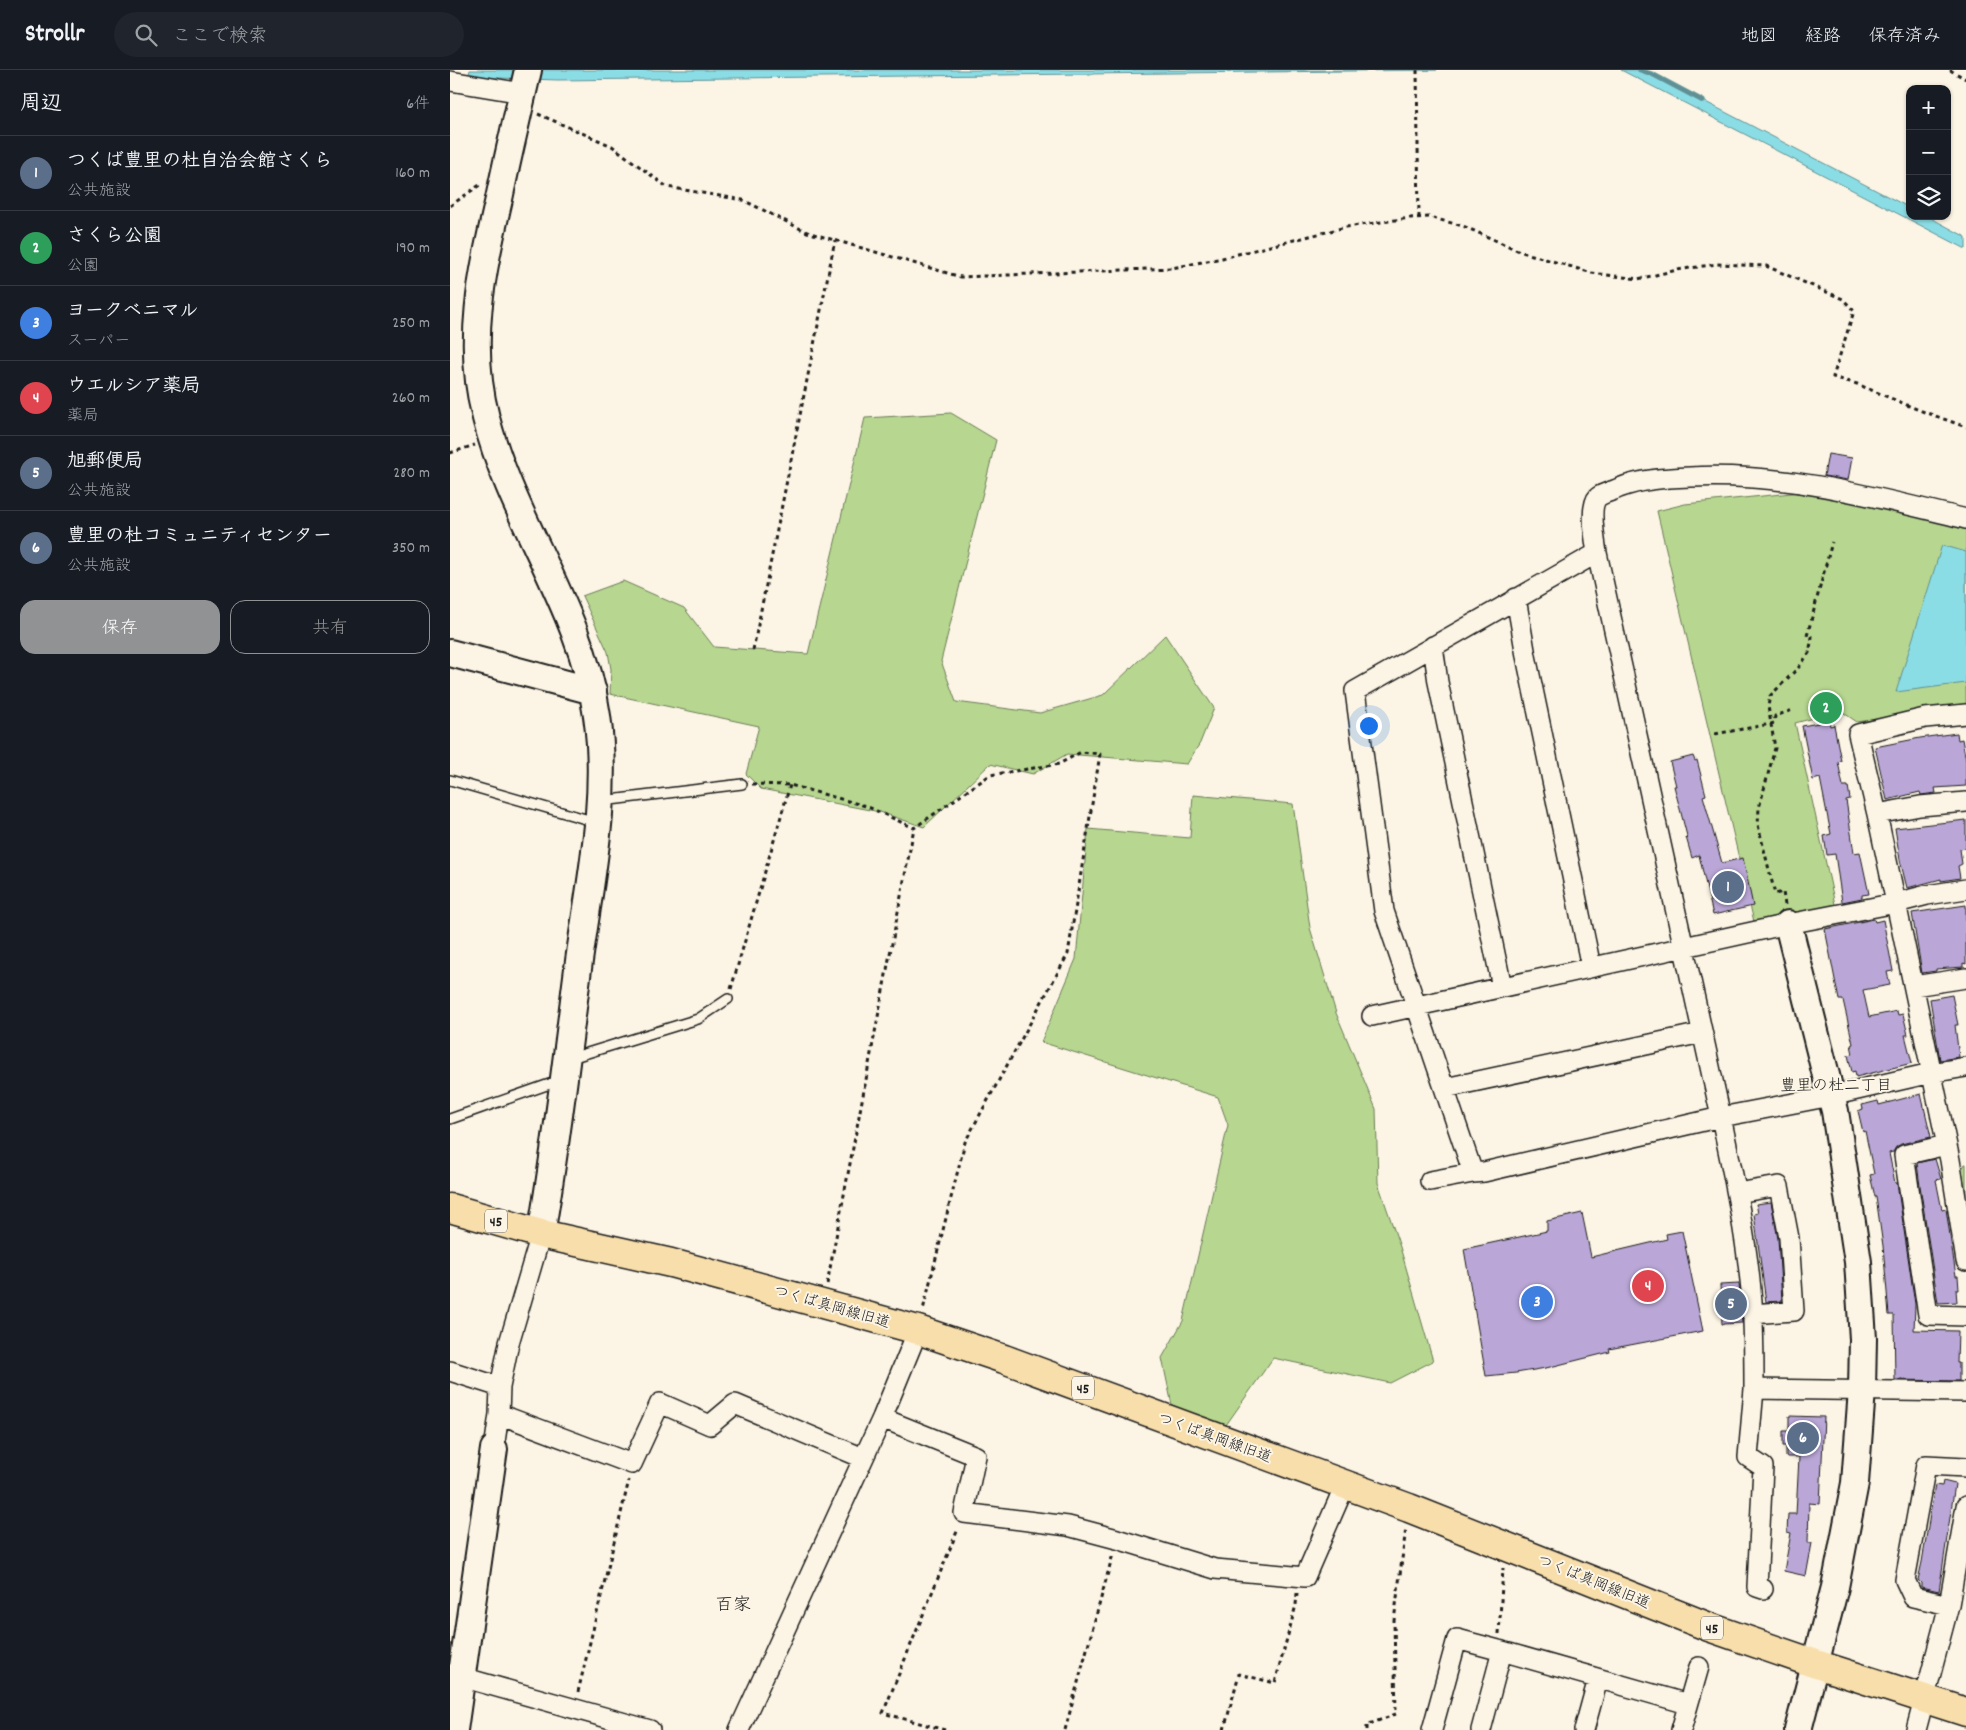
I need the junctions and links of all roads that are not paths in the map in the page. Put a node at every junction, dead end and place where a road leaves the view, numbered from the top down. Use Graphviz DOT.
graph roads {
  1 [pos="450,81"];
  2 [pos="523,90"];
  3 [pos="1966,519"];
  4 [pos="1597,553"];
  5 [pos="1516,598"];
  6 [pos="1433,646"];
  7 [pos="450,653"];
  8 [pos="593,691"];
  9 [pos="1966,714"];
  10 [pos="450,780"];
  11 [pos="742,784"];
  12 [pos="1966,802"];
  13 [pos="599,812"];
  14 [pos="1877,814"];
  15 [pos="1966,889"];
  16 [pos="1896,903"];
  17 [pos="1788,924"];
  18 [pos="1684,948"];
  19 [pos="1592,967"];
  20 [pos="1966,978"];
  21 [pos="1914,986"];
  22 [pos="1502,987"];
  23 [pos="728,999"];
  24 [pos="1417,1006"];
  25 [pos="1372,1016"];
  26 [pos="1702,1033"];
  27 [pos="1966,1067"];
  28 [pos="565,1069"];
  29 [pos="1931,1073"];
  30 [pos="1444,1088"];
  31 [pos="1831,1096"];
  32 [pos="1721,1117"];
  33 [pos="450,1119"];
  34 [pos="1954,1154"];
  35 [pos="1473,1173"];
  36 [pos="1430,1181"];
  37 [pos="1736,1193"];
  38 [pos="450,1208"];
  39 [pos="541,1234"];
  40 [pos="1966,1261"];
  41 [pos="1752,1314"];
  42 [pos="1966,1316"];
  43 [pos="918,1330"];
  44 [pos="450,1370"];
  45 [pos="500,1387"];
  46 [pos="1754,1389"];
  47 [pos="1862,1390"];
  48 [pos="1966,1392"];
  49 [pos="499,1414"];
  50 [pos="882,1418"];
  51 [pos="494,1449"];
  52 [pos="863,1458"];
  53 [pos="1966,1467"];
  54 [pos="1345,1485"];
  55 [pos="1966,1506"];
  56 [pos="1763,1589"];
  57 [pos="1949,1605"];
  58 [pos="1502,1651"];
  59 [pos="1816,1664"];
  60 [pos="1698,1666"];
  61 [pos="456,1675"];
  62 [pos="1598,1679"];
  63 [pos="1924,1699"];
  64 [pos="1688,1704"];
  65 [pos="1966,1712"];
  66 [pos="454,1730"];
  67 [pos="650,1730"];
  68 [pos="739,1730"];
  69 [pos="1432,1730"];
  70 [pos="1481,1730"];
  71 [pos="1584,1730"];
  72 [pos="1681,1730"];
  73 [pos="1798,1730"];
  74 [pos="1916,1730"];
  1 -- 2 [label="street"];
  2 -- 8 [label="street"];
  3 -- 4 [label="street"];
  4 -- 5 [label="street"];
  4 -- 18 [label="street"];
  5 -- 6 [label="street"];
  5 -- 19 [label="street"];
  6 -- 22 [label="street"];
  6 -- 24 [label="street"];
  7 -- 8 [label="street"];
  8 -- 13 [label="street"];
  9 -- 14 [label="street"];
  10 -- 13 [label="lane"];
  11 -- 13 [label="lane"];
  12 -- 14 [label="street"];
  13 -- 28 [label="street"];
  14 -- 16 [label="street"];
  15 -- 16 [label="street"];
  16 -- 17 [label="street"];
  16 -- 21 [label="street"];
  17 -- 18 [label="street"];
  17 -- 31 [label="street"];
  18 -- 19 [label="street"];
  18 -- 26 [label="street"];
  19 -- 22 [label="street"];
  20 -- 21 [label="street"];
  21 -- 29 [label="street"];
  22 -- 24 [label="street"];
  23 -- 28 [label="lane"];
  24 -- 25 [label="street"];
  24 -- 30 [label="street"];
  26 -- 30 [label="street"];
  26 -- 32 [label="street"];
  27 -- 29 [label="street"];
  28 -- 33 [label="lane"];
  28 -- 39 [label="street"];
  29 -- 31 [label="street"];
  29 -- 34 [label="street"];
  30 -- 35 [label="street"];
  31 -- 32 [label="street"];
  31 -- 47 [label="street"];
  32 -- 35 [label="street"];
  32 -- 37 [label="street"];
  34 -- 40 [label="street"];
  34 -- 42 [label="street"];
  35 -- 36 [label="street"];
  37 -- 41 [label="street"];
  37 -- 41 [label="street"];
  38 -- 39 [label="main road, つくば真岡線旧道 / 45"];
  39 -- 43 [label="main road, つくば真岡線旧道 / 45"];
  39 -- 45 [label="street"];
  41 -- 46 [label="street"];
  43 -- 50 [label="street"];
  43 -- 54 [label="main road, つくば真岡線旧道 / 45"];
  44 -- 45 [label="street"];
  45 -- 49 [label="street"];
  46 -- 47 [label="street"];
  46 -- 56 [label="street"];
  47 -- 48 [label="street"];
  47 -- 59 [label="street"];
  49 -- 51 [label="street"];
  49 -- 52 [label="street"];
  50 -- 52 [label="street"];
  50 -- 54 [label="street"];
  51 -- 61 [label="street"];
  52 -- 68 [label="street"];
  53 -- 57 [label="street"];
  54 -- 59 [label="main road, つくば真岡線旧道 / 45"];
  55 -- 57 [label="street"];
  57 -- 63 [label="street"];
  58 -- 62 [label="street"];
  58 -- 69 [label="street"];
  58 -- 70 [label="street"];
  59 -- 63 [label="main road, つくば真岡線旧道 / 45"];
  59 -- 73 [label="street"];
  60 -- 64 [label="street"];
  61 -- 66 [label="street"];
  61 -- 67 [label="street"];
  62 -- 64 [label="street"];
  62 -- 71 [label="street"];
  63 -- 65 [label="main road, つくば真岡線旧道 / 45"];
  63 -- 74 [label="street"];
  64 -- 72 [label="street"];
}
